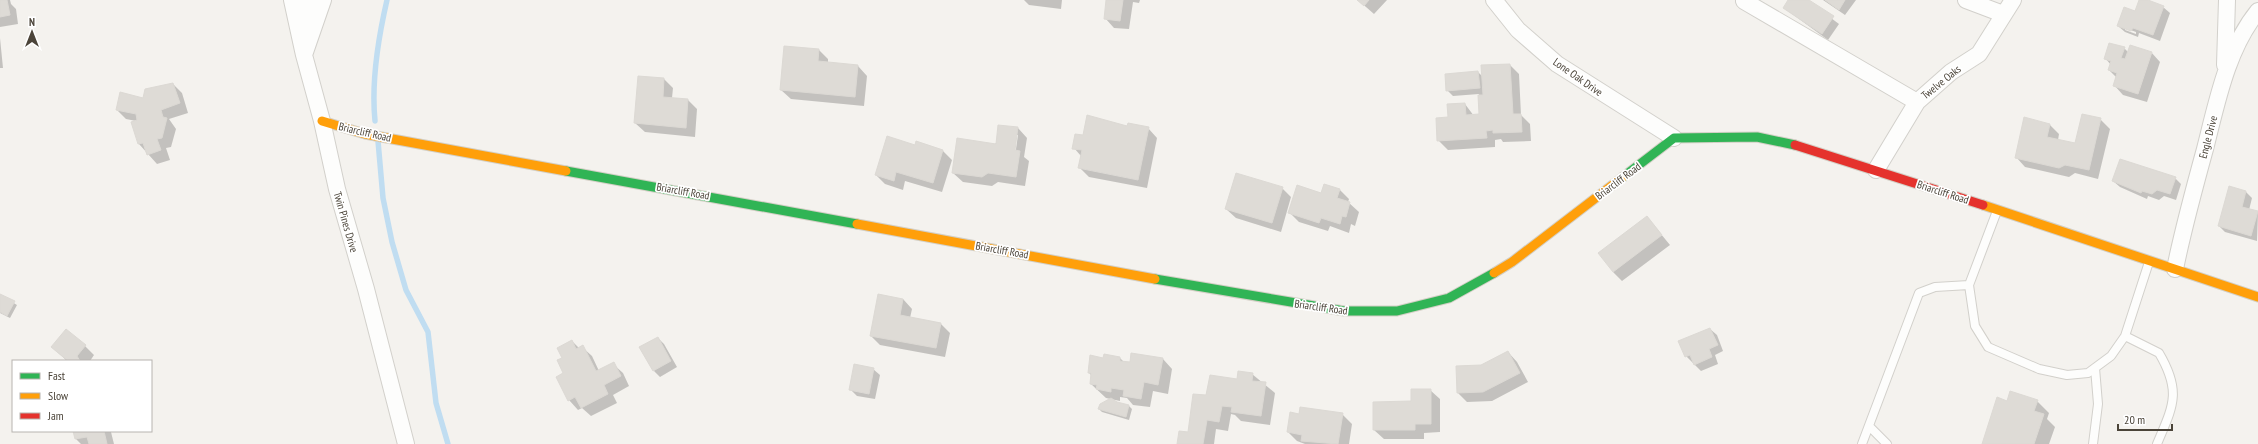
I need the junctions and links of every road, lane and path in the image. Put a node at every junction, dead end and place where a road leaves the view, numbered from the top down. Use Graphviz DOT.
graph roads {
  1 [pos="292,0"];
  2 [pos="307,0"];
  3 [pos="323,0"];
  4 [pos="1494,0"];
  5 [pos="1966,0"];
  6 [pos="2013,0"];
  7 [pos="2227,0"];
  8 [pos="1744,2"];
  9 [pos="2258,11"];
  10 [pos="2003,14"];
  11 [pos="304,55"];
  12 [pos="2225,73"];
  13 [pos="1917,102"];
  14 [pos="322,121"];
  15 [pos="1674,138"];
  16 [pos="1876,170"];
  17 [pos="1998,210"];
  18 [pos="2150,261"];
  19 [pos="2175,270"];
  20 [pos="1969,285"];
  21 [pos="2258,297"];
  22 [pos="2125,336"];
  23 [pos="2095,368"];
  24 [pos="1868,426"];
  25 [pos="406,444"];
  26 [pos="1862,444"];
  27 [pos="1887,444"];
  28 [pos="2093,444"];
  29 [pos="2157,444"];
  1 -- 11 [label="street"];
  2 -- 11 [label="street"];
  3 -- 11 [label="street"];
  4 -- 15 [label="street, Lone Oak Drive"];
  5 -- 10 [label="street"];
  6 -- 10 [label="street, Twelve Oaks"];
  7 -- 12 [label="street"];
  8 -- 13 [label="street"];
  9 -- 12 [label="street, Engle Drive"];
  10 -- 13 [label="street, Twelve Oaks"];
  11 -- 14 [label="street, Twin Pines Drive"];
  12 -- 19 [label="street, Engle Drive"];
  13 -- 16 [label="street, Twelve Oaks"];
  14 -- 15 [label="street, Briarcliff Road"];
  14 -- 25 [label="street, Twin Pines Drive"];
  15 -- 16 [label="street, Briarcliff Road"];
  16 -- 17 [label="street, Briarcliff Road"];
  17 -- 18 [label="street, Briarcliff Road"];
  17 -- 20 [label="lane"];
  18 -- 19 [label="street, Briarcliff Road"];
  18 -- 22 [label="lane"];
  19 -- 21 [label="street, Briarcliff Road"];
  20 -- 23 [label="lane"];
  20 -- 24 [label="lane"];
  22 -- 23 [label="lane"];
  22 -- 29 [label="lane"];
  23 -- 28 [label="lane"];
  24 -- 26 [label="lane"];
  24 -- 27 [label="lane"];
}
